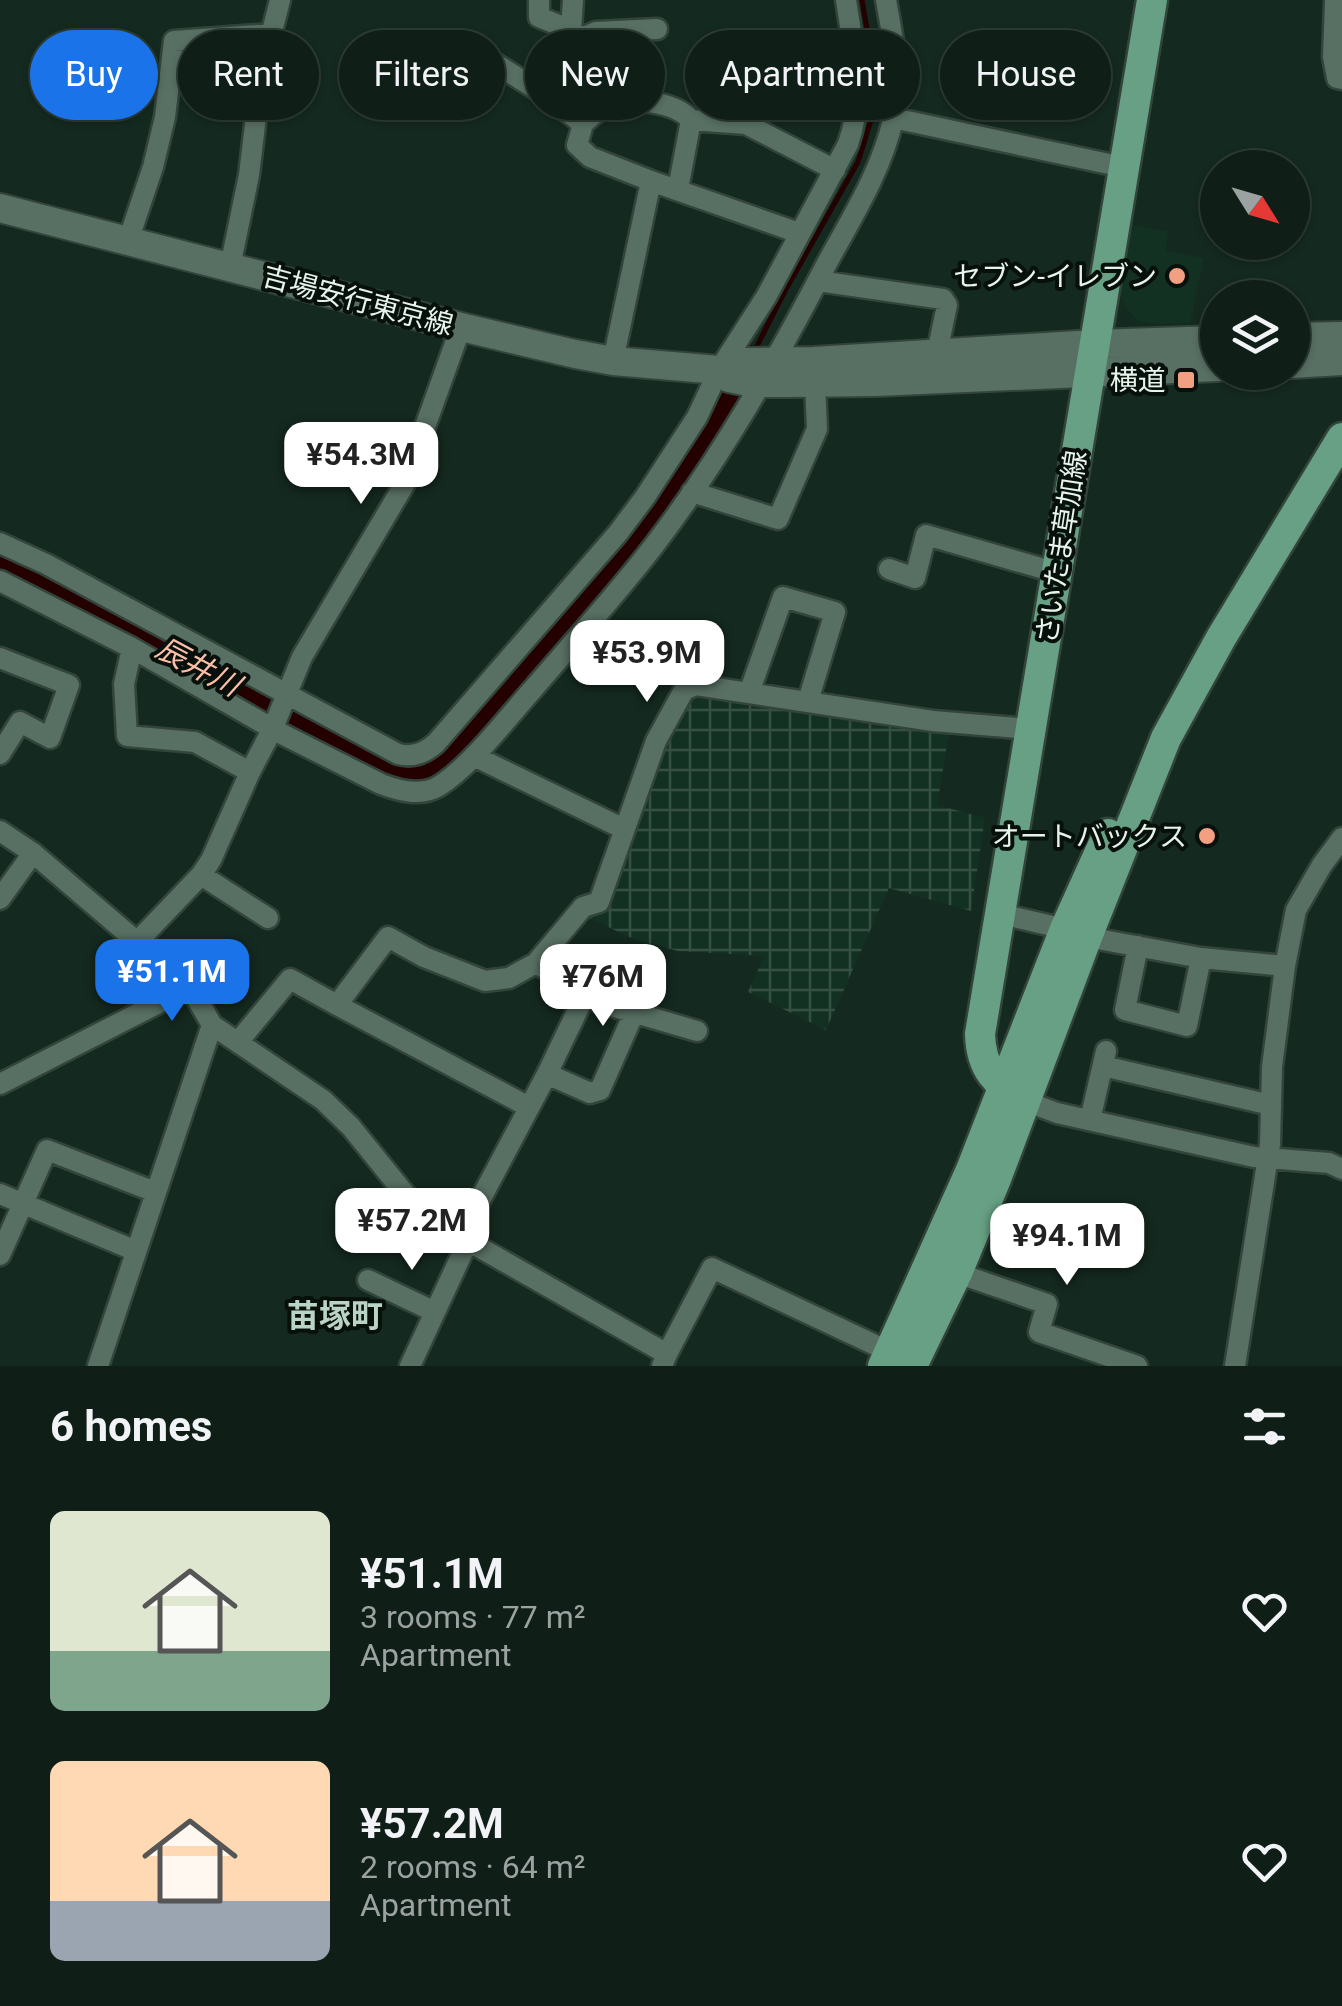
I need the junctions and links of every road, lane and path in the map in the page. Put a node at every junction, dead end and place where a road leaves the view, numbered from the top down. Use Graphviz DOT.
graph roads {
  1 [pos="280,0"];
  2 [pos="539,0"];
  3 [pos="573,0"];
  4 [pos="846,0"];
  5 [pos="886,0"];
  6 [pos="1152,0"];
  7 [pos="1342,2"];
  8 [pos="657,29"];
  9 [pos="272,30"];
  10 [pos="569,30"];
  11 [pos="577,30"];
  12 [pos="637,30"];
  13 [pos="891,30"];
  14 [pos="178,41"];
  15 [pos="1342,79"];
  16 [pos="685,113"];
  17 [pos="256,120"];
  18 [pos="578,120"];
  19 [pos="691,120"];
  20 [pos="892,120"];
  21 [pos="902,120"];
  22 [pos="583,124"];
  23 [pos="1123,167"];
  24 [pos="834,170"];
  25 [pos="651,180"];
  26 [pos="678,189"];
  27 [pos="0,208"];
  28 [pos="799,233"];
  29 [pos="128,241"];
  30 [pos="230,267"];
  31 [pos="818,281"];
  32 [pos="461,327"];
  33 [pos="1342,336"];
  34 [pos="1310,337"];
  35 [pos="1200,343"];
  36 [pos="938,353"];
  37 [pos="1092,358"];
  38 [pos="613,361"];
  39 [pos="1342,361"];
  40 [pos="1310,363"];
  41 [pos="1200,366"];
  42 [pos="748,371"];
  43 [pos="815,383"];
  44 [pos="1342,438"];
  45 [pos="692,492"];
  46 [pos="0,543"];
  47 [pos="888,569"];
  48 [pos="1058,573"];
  49 [pos="0,581"];
  50 [pos="132,648"];
  51 [pos="0,658"];
  52 [pos="749,693"];
  53 [pos="286,695"];
  54 [pos="808,701"];
  55 [pos="274,726"];
  56 [pos="1030,729"];
  57 [pos="0,754"];
  58 [pos="474,756"];
  59 [pos="250,772"];
  60 [pos="624,829"];
  61 [pos="0,831"];
  62 [pos="1342,838"];
  63 [pos="32,854"];
  64 [pos="201,875"];
  65 [pos="0,898"];
  66 [pos="1001,914"];
  67 [pos="268,918"];
  68 [pos="1076,932"];
  69 [pos="137,942"];
  70 [pos="1138,946"];
  71 [pos="1201,958"];
  72 [pos="536,963"];
  73 [pos="1285,966"];
  74 [pos="190,987"];
  75 [pos="586,993"];
  76 [pos="337,1005"];
  77 [pos="634,1013"];
  78 [pos="212,1025"];
  79 [pos="697,1031"];
  80 [pos="238,1042"];
  81 [pos="546,1074"];
  82 [pos="0,1084"];
  83 [pos="1014,1094"];
  84 [pos="1271,1105"];
  85 [pos="529,1107"];
  86 [pos="1090,1120"];
  87 [pos="1267,1156"];
  88 [pos="1342,1170"];
  89 [pos="155,1192"];
  90 [pos="0,1194"];
  91 [pos="24,1204"];
  92 [pos="464,1239"];
  93 [pos="136,1251"];
  94 [pos="0,1255"];
  95 [pos="957,1273"];
  96 [pos="368,1280"];
  97 [pos="435,1312"];
  98 [pos="664,1360"];
  99 [pos="895,1361"];
  100 [pos="98,1366"];
  101 [pos="410,1366"];
  102 [pos="1137,1366"];
  103 [pos="1235,1366"];
  1 -- 9 [label="street"];
  2 -- 10 [label="street"];
  3 -- 11 [label="street"];
  4 -- 24 [label="street"];
  5 -- 13 [label="street"];
  6 -- 23 [label="main road, さいたま草加線"];
  7 -- 15 [label="street"];
  8 -- 12 [label="street"];
  14 -- 29 [label="street"];
  16 -- 22 [label="street"];
  17 -- 30 [label="street"];
  18 -- 22 [label="street"];
  19 -- 24 [label="street"];
  19 -- 26 [label="street"];
  20 -- 31 [label="street"];
  21 -- 23 [label="street"];
  22 -- 25 [label="street"];
  23 -- 37 [label="main road, さいたま草加線"];
  24 -- 28 [label="street"];
  25 -- 26 [label="street"];
  25 -- 38 [label="street"];
  26 -- 28 [label="street"];
  27 -- 29 [label="main road, 吉場安行東京線"];
  28 -- 42 [label="street"];
  29 -- 30 [label="main road, 吉場安行東京線"];
  30 -- 32 [label="main road, 吉場安行東京線"];
  31 -- 36 [label="street"];
  31 -- 42 [label="street"];
  32 -- 38 [label="main road, 吉場安行東京線"];
  32 -- 53 [label="street"];
  33 -- 34 [label="main road"];
  35 -- 37 [label="main road, 吉場安行東京線"];
  36 -- 37 [label="main road, 吉場安行東京線"];
  36 -- 42 [label="main road, 吉場安行東京線"];
  37 -- 41 [label="main road, 吉場安行東京線"];
  37 -- 43 [label="main road, 吉場安行東京線"];
  37 -- 48 [label="main road, さいたま草加線"];
  38 -- 42 [label="main road, 吉場安行東京線"];
  39 -- 40 [label="main road"];
  42 -- 43 [label="main road, 吉場安行東京線"];
  42 -- 45 [label="street"];
  42 -- 53 [label="street"];
  43 -- 45 [label="street"];
  44 -- 68 [label="main road"];
  45 -- 58 [label="street"];
  46 -- 53 [label="street"];
  47 -- 48 [label="street"];
  48 -- 56 [label="main road, さいたま草加線"];
  49 -- 50 [label="street"];
  50 -- 55 [label="street"];
  50 -- 59 [label="street"];
  51 -- 57 [label="street"];
  52 -- 54 [label="street"];
  52 -- 54 [label="street"];
  52 -- 60 [label="street"];
  53 -- 55 [label="street"];
  54 -- 56 [label="street"];
  55 -- 58 [label="street"];
  55 -- 59 [label="street"];
  56 -- 66 [label="main road, さいたま草加線"];
  58 -- 60 [label="street"];
  59 -- 64 [label="street"];
  60 -- 72 [label="street"];
  61 -- 63 [label="street"];
  62 -- 73 [label="street"];
  63 -- 65 [label="street"];
  63 -- 69 [label="street"];
  64 -- 67 [label="street"];
  64 -- 69 [label="street"];
  66 -- 68 [label="street"];
  66 -- 83 [label="main road, さいたま草加線"];
  68 -- 70 [label="street"];
  68 -- 83 [label="main road"];
  69 -- 74 [label="street"];
  70 -- 71 [label="street"];
  70 -- 71 [label="street"];
  71 -- 73 [label="street"];
  72 -- 75 [label="street"];
  72 -- 76 [label="street"];
  73 -- 84 [label="street"];
  74 -- 78 [label="street"];
  74 -- 82 [label="street"];
  75 -- 77 [label="street"];
  75 -- 81 [label="street"];
  76 -- 80 [label="street"];
  76 -- 85 [label="street"];
  77 -- 79 [label="street"];
  77 -- 81 [label="street"];
  78 -- 80 [label="street"];
  78 -- 89 [label="street"];
  80 -- 92 [label="street"];
  81 -- 85 [label="street"];
  83 -- 86 [label="street"];
  83 -- 95 [label="main road"];
  83 -- 99 [label="main road"];
  84 -- 86 [label="street"];
  84 -- 87 [label="street"];
  85 -- 92 [label="street"];
  86 -- 87 [label="street"];
  87 -- 88 [label="street"];
  87 -- 103 [label="street"];
  89 -- 91 [label="street"];
  89 -- 93 [label="street"];
  90 -- 91 [label="street"];
  91 -- 93 [label="street"];
  91 -- 94 [label="street"];
  92 -- 97 [label="street"];
  92 -- 98 [label="street"];
  93 -- 100 [label="street"];
  95 -- 99 [label="main road"];
  95 -- 102 [label="street"];
  96 -- 97 [label="street"];
  97 -- 101 [label="street"];
  98 -- 99 [label="street"];
}
